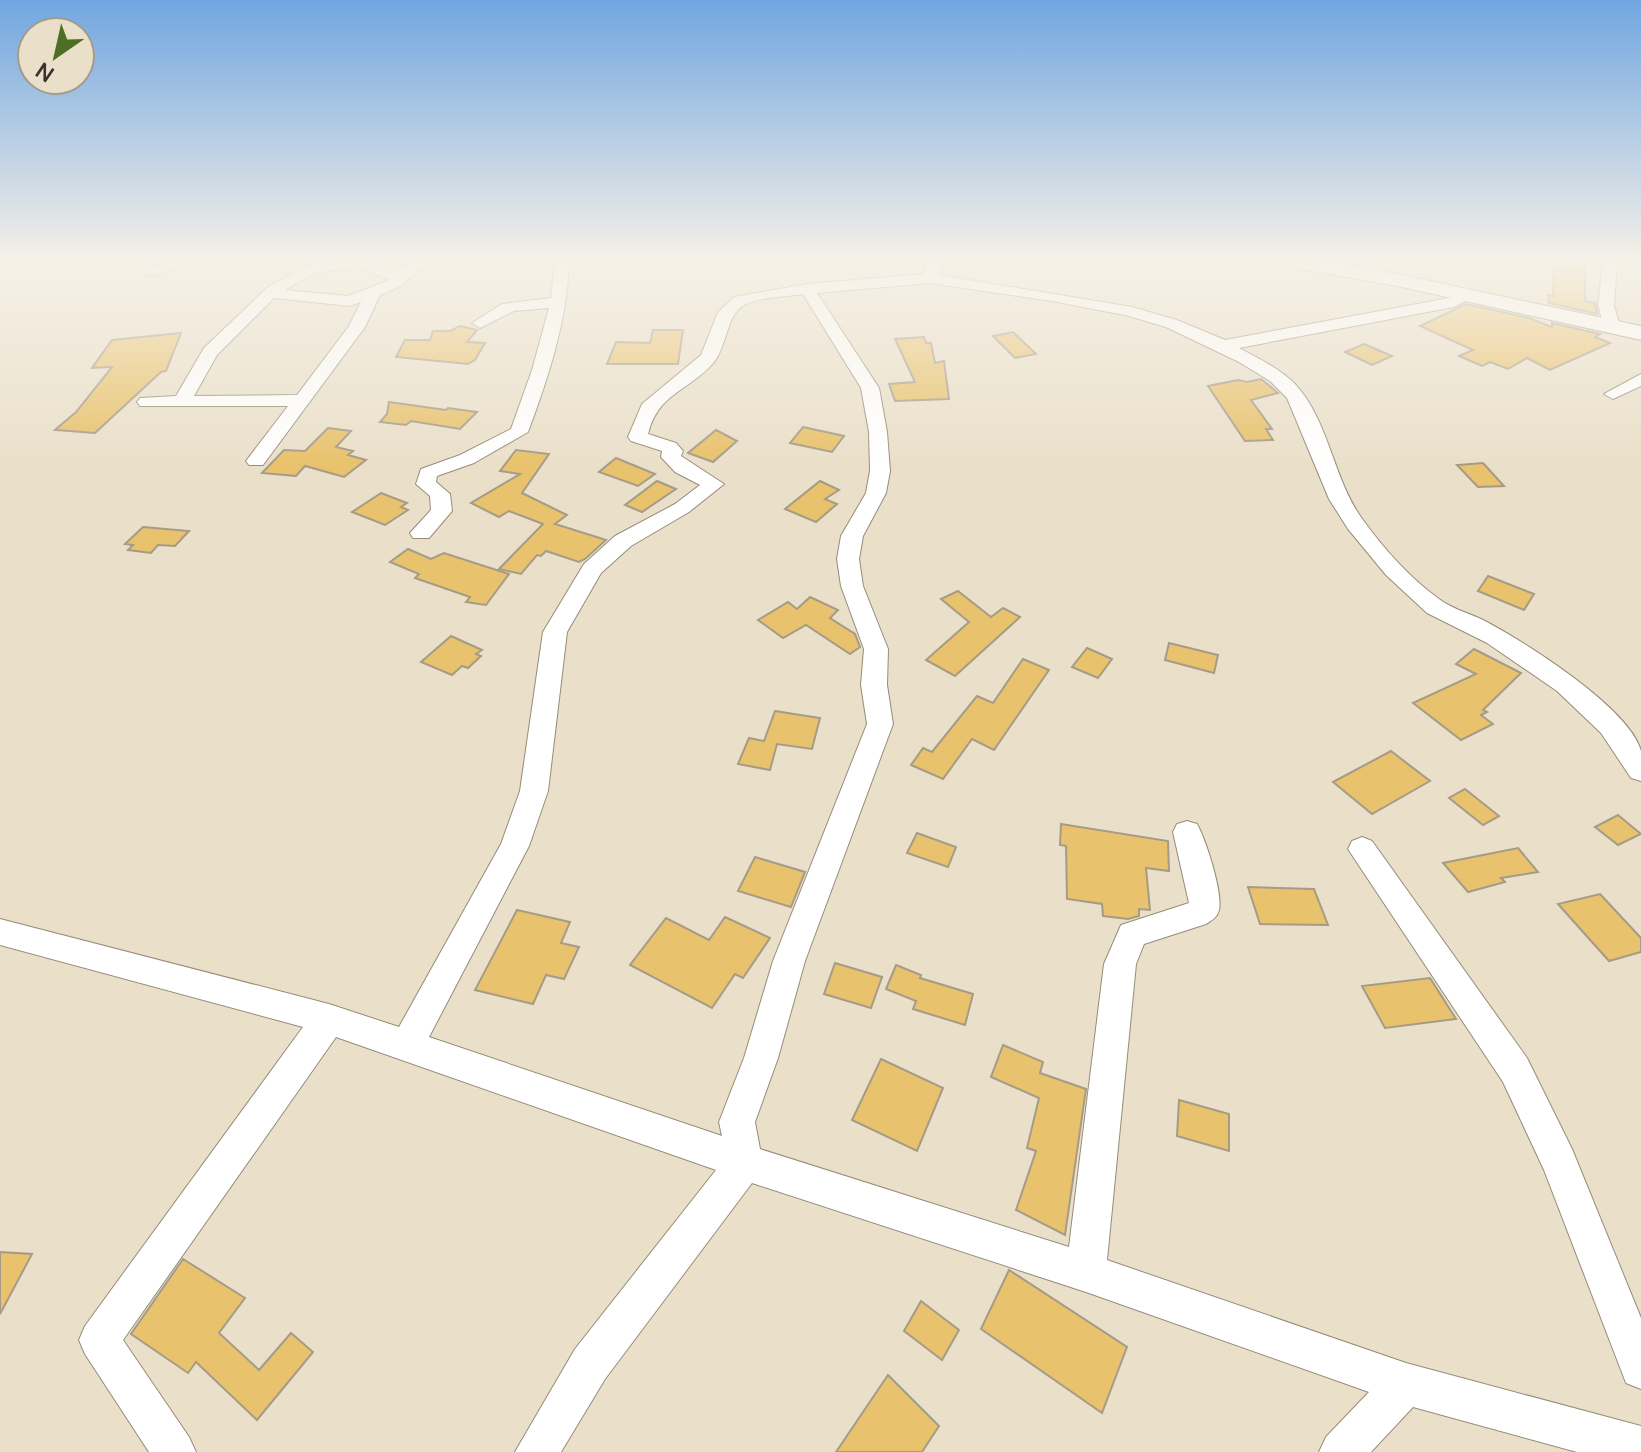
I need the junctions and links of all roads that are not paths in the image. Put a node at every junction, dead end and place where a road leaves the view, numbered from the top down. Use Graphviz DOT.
graph roads {
  1 [pos="235,329"];
  2 [pos="356,329"];
  3 [pos="551,329"];
  4 [pos="719,329"];
  5 [pos="832,329"];
  6 [pos="1188,329"];
  7 [pos="1313,329"];
  8 [pos="1621,329"];
  9 [pos="1641,333"];
  10 [pos="1227,345"];
  11 [pos="1641,379"];
  12 [pos="1613,394"];
  13 [pos="302,400"];
  14 [pos="182,401"];
  15 [pos="146,402"];
  16 [pos="256,461"];
  17 [pos="421,533"];
  18 [pos="1641,771"];
  19 [pos="1187,832"];
  20 [pos="1362,849"];
  21 [pos="1,933"];
  22 [pos="329,1019"];
  23 [pos="406,1047"];
  24 [pos="745,1162"];
  25 [pos="1086,1272"];
  26 [pos="1641,1368"];
  27 [pos="1406,1384"];
  28 [pos="1641,1448"];
  29 [pos="174,1452"];
  30 [pos="537,1452"];
  31 [pos="1341,1452"];
  1 -- 14 [label="street"];
  2 -- 13 [label="street"];
  3 -- 17 [label="street"];
  4 -- 23 [label="street"];
  5 -- 24 [label="street"];
  6 -- 10 [label="street"];
  7 -- 10 [label="street"];
  8 -- 9 [label="main road"];
  10 -- 18 [label="street"];
  11 -- 12 [label="street"];
  13 -- 14 [label="street"];
  13 -- 16 [label="street"];
  14 -- 15 [label="street"];
  19 -- 25 [label="street"];
  20 -- 26 [label="street"];
  21 -- 22 [label="street"];
  22 -- 23 [label="street"];
  22 -- 29 [label="street"];
  23 -- 24 [label="street"];
  24 -- 25 [label="street"];
  24 -- 30 [label="street"];
  25 -- 27 [label="street"];
  27 -- 28 [label="street"];
  27 -- 31 [label="street"];
}
